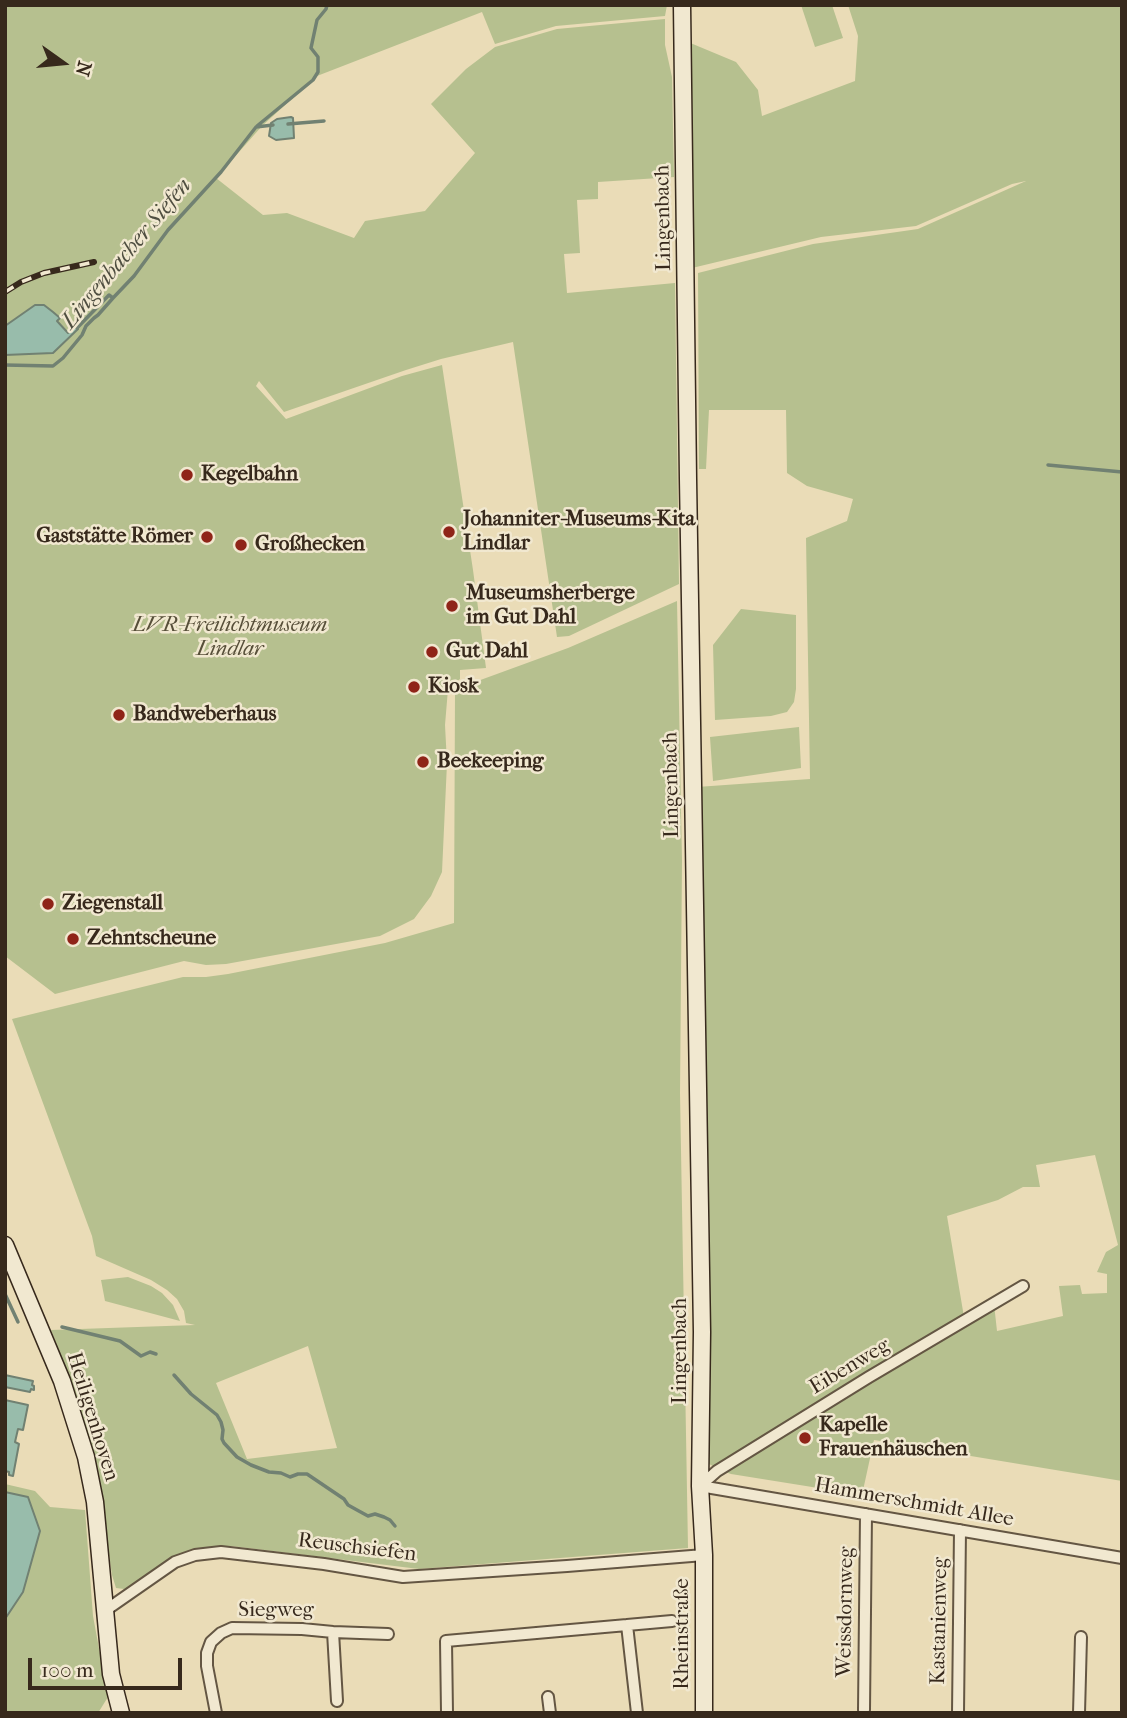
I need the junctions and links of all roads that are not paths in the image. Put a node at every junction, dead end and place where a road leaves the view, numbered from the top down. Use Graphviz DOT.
graph roads {
  1 [pos="682,10"];
  2 [pos="5,1245"];
  3 [pos="1023,1286"];
  4 [pos="700,1486"];
  5 [pos="866,1514"];
  6 [pos="960,1530"];
  7 [pos="704,1555"];
  8 [pos="1122,1558"];
  9 [pos="106,1609"];
  10 [pos="672,1621"];
  11 [pos="627,1625"];
  12 [pos="333,1632"];
  13 [pos="388,1634"];
  14 [pos="1081,1637"];
  15 [pos="548,1697"];
  16 [pos="337,1701"];
  17 [pos="864,1710"];
  18 [pos="121,1713"];
  19 [pos="216,1713"];
  20 [pos="447,1713"];
  21 [pos="550,1713"];
  22 [pos="637,1713"];
  23 [pos="704,1713"];
  24 [pos="958,1713"];
  25 [pos="1079,1713"];
  1 -- 4 [label="street, Lingenbach"];
  2 -- 9 [label="street, Heiligenhoven"];
  3 -- 4 [label="street, Eibenweg"];
  4 -- 5 [label="street, Hammerschmidt Allee"];
  4 -- 7 [label="street, Lingenbach"];
  5 -- 6 [label="street, Hammerschmidt Allee"];
  5 -- 17 [label="street, Weissdornweg"];
  6 -- 8 [label="street, Hammerschmidt Allee"];
  6 -- 24 [label="street, Kastanienweg"];
  7 -- 9 [label="street, Reuschsiefen"];
  7 -- 23 [label="street, Rheinstraße"];
  9 -- 18 [label="street, Heiligenhoven"];
  10 -- 11 [label="street"];
  11 -- 20 [label="street"];
  11 -- 22 [label="street"];
  12 -- 13 [label="street, Siegweg"];
  12 -- 16 [label="street, Siegweg"];
  12 -- 19 [label="street, Siegweg"];
  14 -- 25 [label="street"];
  15 -- 21 [label="street"];
}
